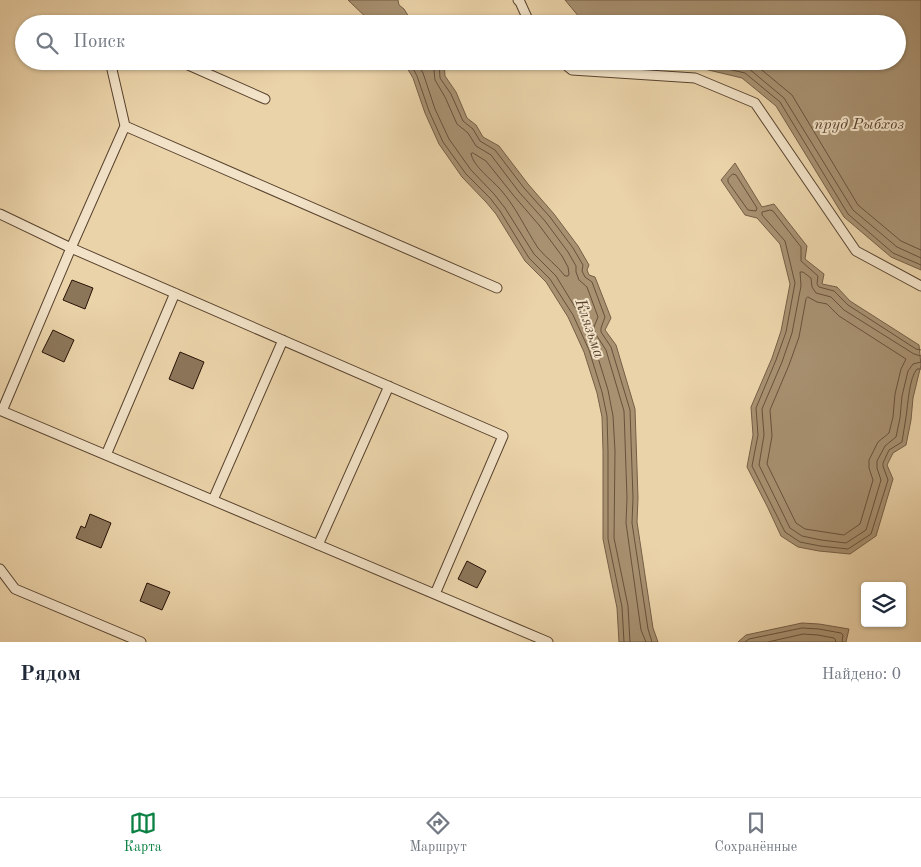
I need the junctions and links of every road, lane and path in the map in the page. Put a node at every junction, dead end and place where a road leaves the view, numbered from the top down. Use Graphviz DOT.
graph roads {
  1 [pos="518,0"];
  2 [pos="526,15"];
  3 [pos="112,70"];
  4 [pos="199,70"];
  5 [pos="572,70"];
  6 [pos="265,99"];
  7 [pos="125,126"];
  8 [pos="0,214"];
  9 [pos="72,248"];
  10 [pos="921,286"];
  11 [pos="497,288"];
  12 [pos="175,293"];
  13 [pos="282,340"];
  14 [pos="389,386"];
  15 [pos="106,455"];
  16 [pos="212,500"];
  17 [pos="318,544"];
  18 [pos="0,569"];
  19 [pos="434,594"];
  20 [pos="141,642"];
  21 [pos="548,642"];
  1 -- 2 [label="lane"];
  3 -- 7 [label="lane"];
  4 -- 6 [label="lane"];
  5 -- 10 [label="lane"];
  7 -- 9 [label="lane"];
  7 -- 11 [label="lane"];
  8 -- 9 [label="lane"];
  9 -- 12 [label="lane"];
  9 -- 15 [label="lane"];
  12 -- 13 [label="lane"];
  12 -- 15 [label="lane"];
  13 -- 14 [label="lane"];
  13 -- 16 [label="lane"];
  14 -- 17 [label="lane"];
  14 -- 19 [label="lane"];
  15 -- 16 [label="lane"];
  16 -- 17 [label="lane"];
  17 -- 19 [label="lane"];
  18 -- 20 [label="lane"];
  19 -- 21 [label="lane"];
}
